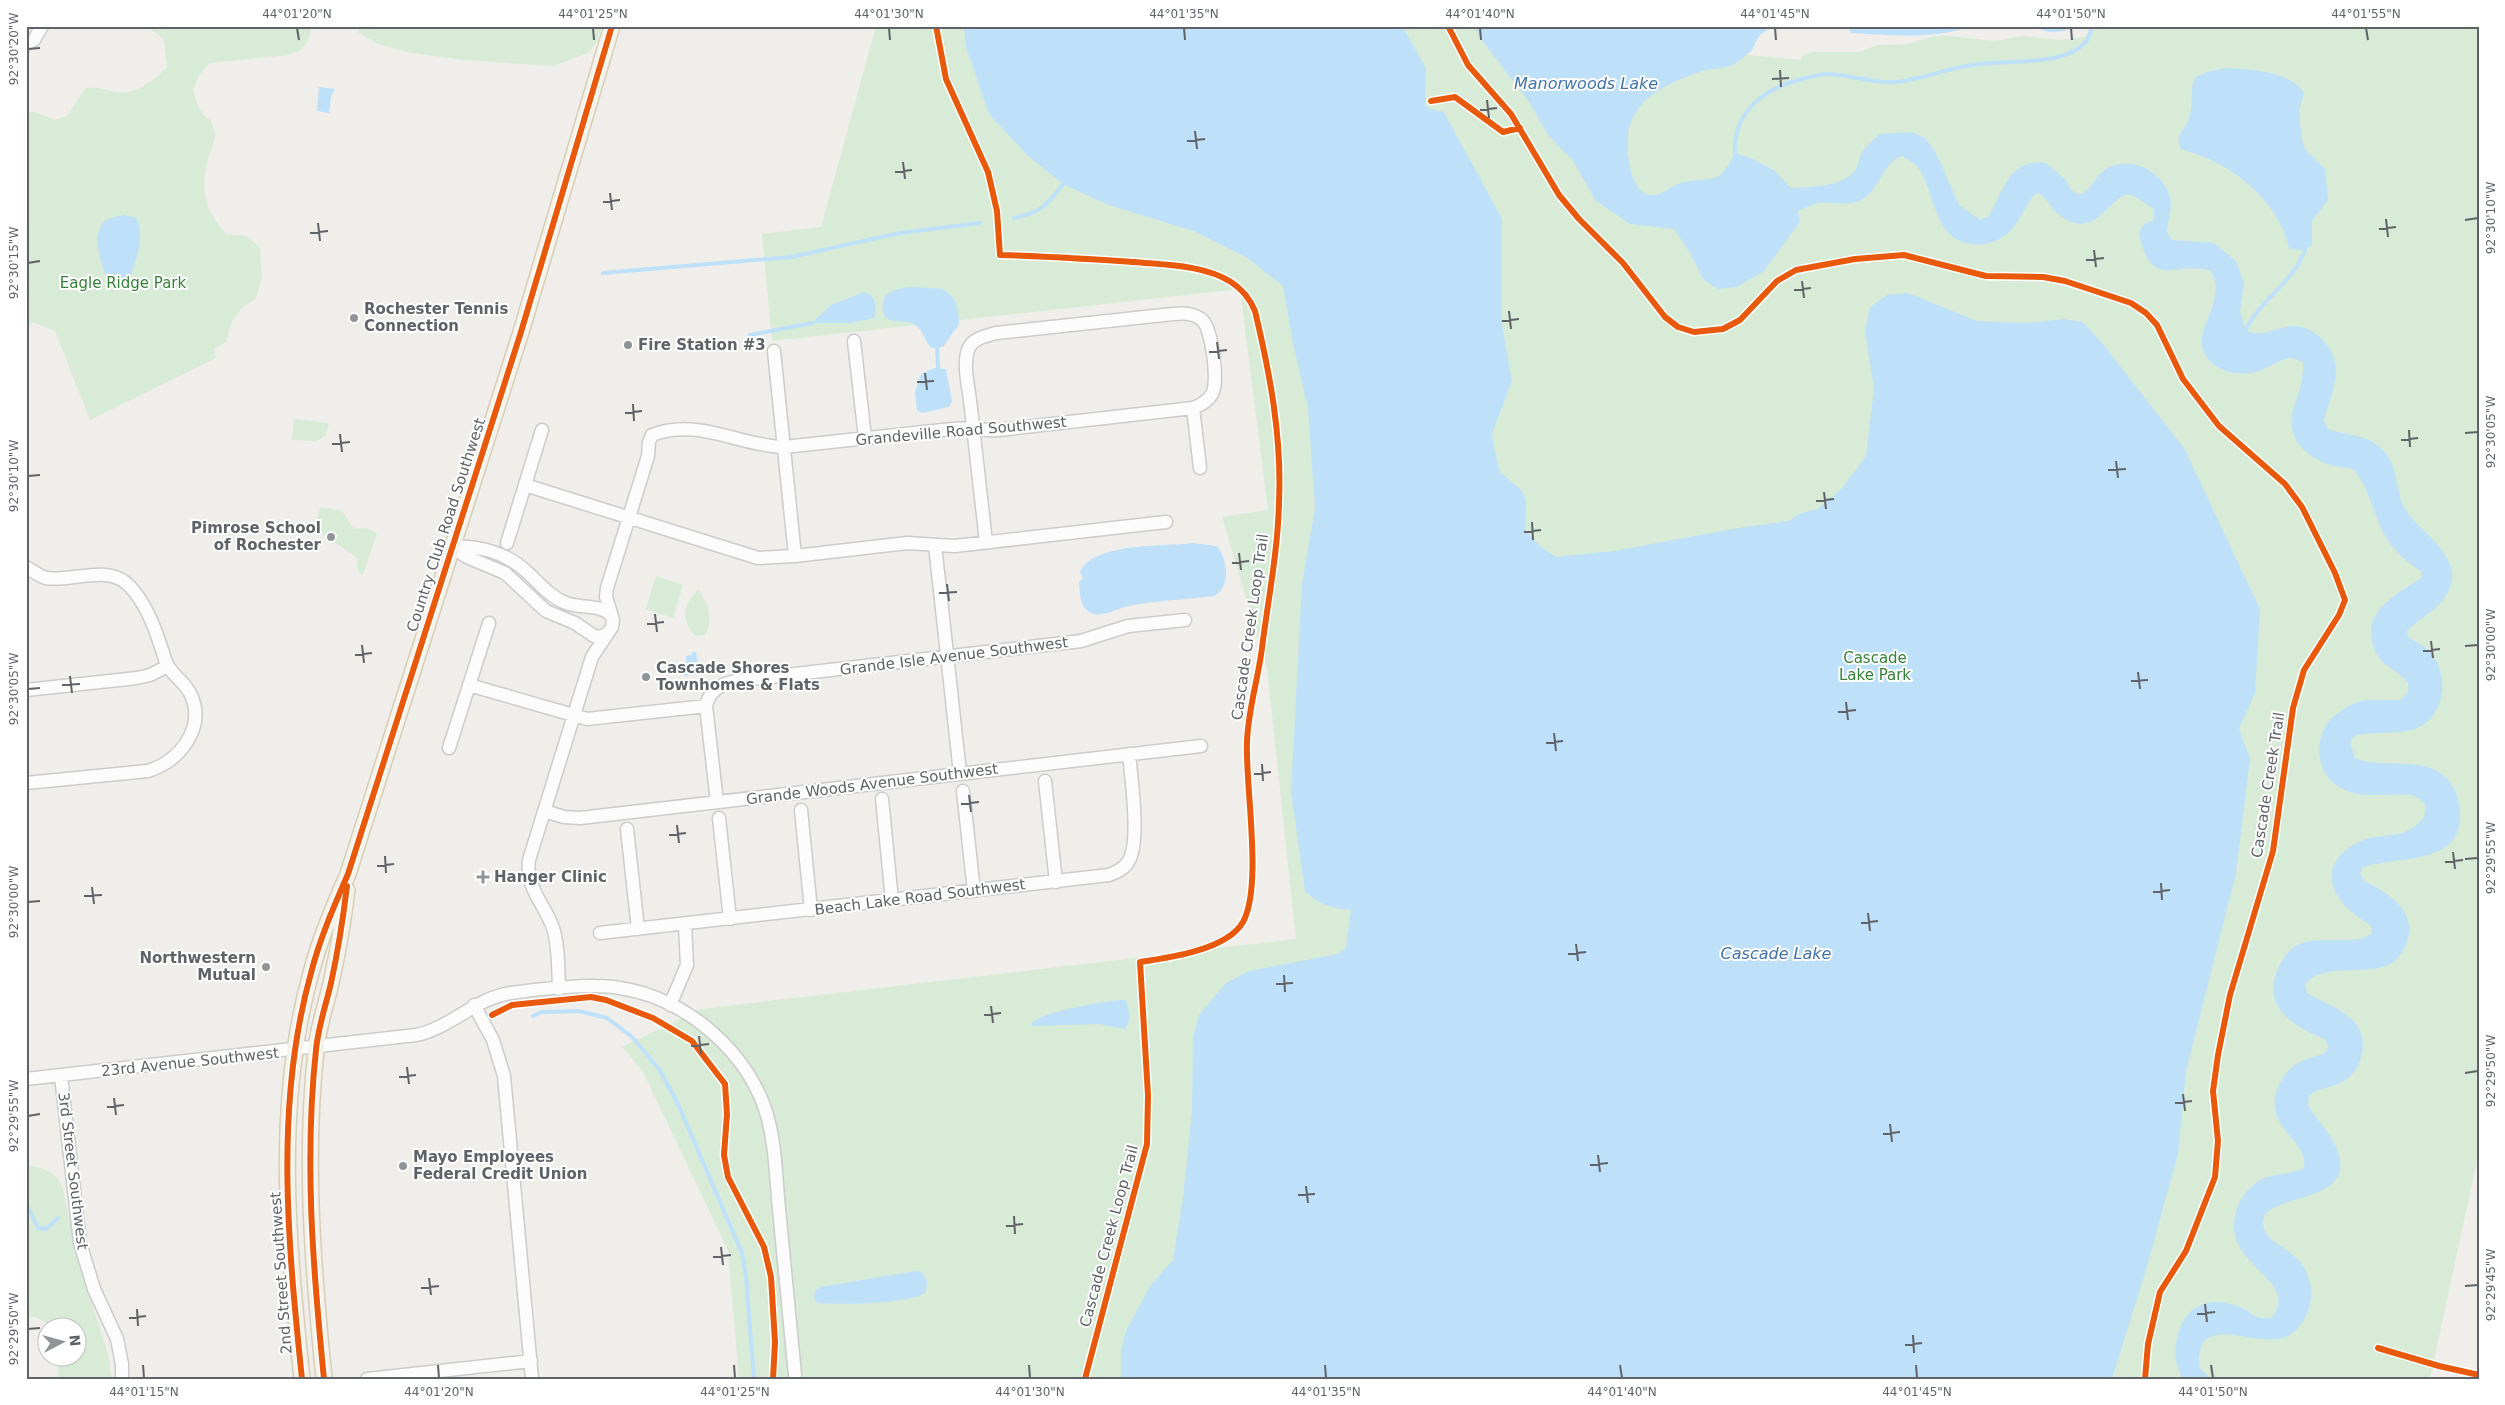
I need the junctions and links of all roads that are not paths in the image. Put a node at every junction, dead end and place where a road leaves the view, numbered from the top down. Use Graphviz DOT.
graph roads {
  1 [pos="42,26"];
  2 [pos="612,26"];
  3 [pos="26,44"];
  4 [pos="854,341"];
  5 [pos="774,351"];
  6 [pos="1194,408"];
  7 [pos="973,429"];
  8 [pos="542,430"];
  9 [pos="865,438"];
  10 [pos="784,448"];
  11 [pos="1200,468"];
  12 [pos="525,485"];
  13 [pos="629,518"];
  14 [pos="1166,522"];
  15 [pos="507,542"];
  16 [pos="986,542"];
  17 [pos="935,545"];
  18 [pos="452,548"];
  19 [pos="795,556"];
  20 [pos="26,567"];
  21 [pos="536,581"];
  22 [pos="607,588"];
  23 [pos="525,592"];
  24 [pos="595,609"];
  25 [pos="612,617"];
  26 [pos="1185,620"];
  27 [pos="489,622"];
  28 [pos="588,632"];
  29 [pos="608,634"];
  30 [pos="947,657"];
  31 [pos="592,658"];
  32 [pos="168,666"];
  33 [pos="469,685"];
  34 [pos="26,690"];
  35 [pos="706,706"];
  36 [pos="574,717"];
  37 [pos="1200,746"];
  38 [pos="449,748"];
  39 [pos="1129,754"];
  40 [pos="960,773"];
  41 [pos="1045,781"];
  42 [pos="26,783"];
  43 [pos="963,790"];
  44 [pos="882,799"];
  45 [pos="717,802"];
  46 [pos="801,810"];
  47 [pos="544,811"];
  48 [pos="719,818"];
  49 [pos="628,829"];
  50 [pos="348,874"];
  51 [pos="1056,882"];
  52 [pos="974,891"];
  53 [pos="892,900"];
  54 [pos="812,910"];
  55 [pos="730,919"];
  56 [pos="685,925"];
  57 [pos="638,929"];
  58 [pos="600,934"];
  59 [pos="558,989"];
  60 [pos="474,1005"];
  61 [pos="670,1006"];
  62 [pos="316,1048"];
  63 [pos="294,1050"];
  64 [pos="61,1076"];
  65 [pos="26,1079"];
  66 [pos="531,1361"];
  67 [pos="795,1374"];
  68 [pos="122,1379"];
  69 [pos="302,1379"];
  70 [pos="324,1379"];
  71 [pos="367,1379"];
  72 [pos="532,1379"];
  1 -- 3 [label="street"];
  2 -- 18 [label="main road, Country Club Road Southwest"];
  4 -- 9 [label="street"];
  5 -- 10 [label="street"];
  6 -- 7 [label="street, Grandeville Road Southwest"];
  6 -- 7 [label="street"];
  6 -- 11 [label="street"];
  7 -- 9 [label="street, Grandeville Road Southwest"];
  7 -- 16 [label="street"];
  8 -- 12 [label="street"];
  9 -- 10 [label="street, Grandeville Road Southwest"];
  10 -- 13 [label="street, Grandeville Road Southwest"];
  10 -- 19 [label="street"];
  12 -- 13 [label="street"];
  12 -- 15 [label="street"];
  13 -- 19 [label="street"];
  13 -- 22 [label="street, Grandeville Road Southwest"];
  14 -- 16 [label="street"];
  16 -- 17 [label="street"];
  17 -- 19 [label="street"];
  17 -- 30 [label="street"];
  18 -- 21 [label="street"];
  18 -- 23 [label="street"];
  18 -- 50 [label="main road, Country Club Road Southwest"];
  20 -- 32 [label="street"];
  21 -- 23 [label="street"];
  21 -- 24 [label="street"];
  22 -- 24 [label="street, Grandeville Road Southwest"];
  22 -- 25 [label="street, Grandeville Road Southwest"];
  23 -- 28 [label="street"];
  24 -- 25 [label="street"];
  24 -- 28 [label="street, Grandeville Road Southwest"];
  25 -- 29 [label="street, Grandeville Road Southwest"];
  26 -- 30 [label="street, Grande Isle Avenue Southwest"];
  27 -- 33 [label="street"];
  28 -- 29 [label="street"];
  28 -- 31 [label="street, Grandeville Road Southwest"];
  29 -- 31 [label="street, Grandeville Road Southwest"];
  30 -- 35 [label="street, Grande Isle Avenue Southwest"];
  30 -- 40 [label="street"];
  31 -- 36 [label="street, Grandeville Road Southwest"];
  32 -- 34 [label="street"];
  32 -- 42 [label="street"];
  33 -- 36 [label="street"];
  33 -- 38 [label="street"];
  35 -- 36 [label="street"];
  35 -- 45 [label="street"];
  36 -- 47 [label="street, Grandeville Road Southwest"];
  37 -- 39 [label="street, Grande Woods Avenue Southwest"];
  39 -- 40 [label="street, Grande Woods Avenue Southwest"];
  39 -- 51 [label="street, Beach Lake Road Southwest"];
  40 -- 45 [label="street, Grande Woods Avenue Southwest"];
  41 -- 51 [label="street"];
  43 -- 52 [label="street"];
  44 -- 53 [label="street"];
  45 -- 47 [label="street, Grande Woods Avenue Southwest"];
  46 -- 54 [label="street"];
  47 -- 59 [label="street, Grandeville Road Southwest"];
  48 -- 55 [label="street"];
  49 -- 57 [label="street"];
  50 -- 62 [label="main road"];
  50 -- 63 [label="main road, 2nd Street Southwest"];
  51 -- 52 [label="street, Beach Lake Road Southwest"];
  52 -- 53 [label="street, Beach Lake Road Southwest"];
  53 -- 54 [label="street, Beach Lake Road Southwest"];
  54 -- 55 [label="street, Beach Lake Road Southwest"];
  55 -- 56 [label="street, Beach Lake Road Southwest"];
  56 -- 57 [label="street, Beach Lake Road Southwest"];
  56 -- 61 [label="street"];
  57 -- 58 [label="street, Beach Lake Road Southwest"];
  59 -- 60 [label="street, 23rd Avenue Southwest"];
  59 -- 61 [label="street, 23rd Avenue Southwest"];
  60 -- 62 [label="street, 23rd Avenue Southwest"];
  60 -- 66 [label="street"];
  61 -- 67 [label="street, 23rd Avenue Southwest"];
  62 -- 63 [label="street, 23rd Avenue Southwest"];
  62 -- 70 [label="main road"];
  63 -- 64 [label="street, 23rd Avenue Southwest"];
  63 -- 69 [label="main road, 2nd Street Southwest"];
  64 -- 65 [label="street, 23rd Avenue Southwest"];
  64 -- 68 [label="street, 3rd Street Southwest"];
  66 -- 71 [label="street"];
  66 -- 72 [label="street"];
}
